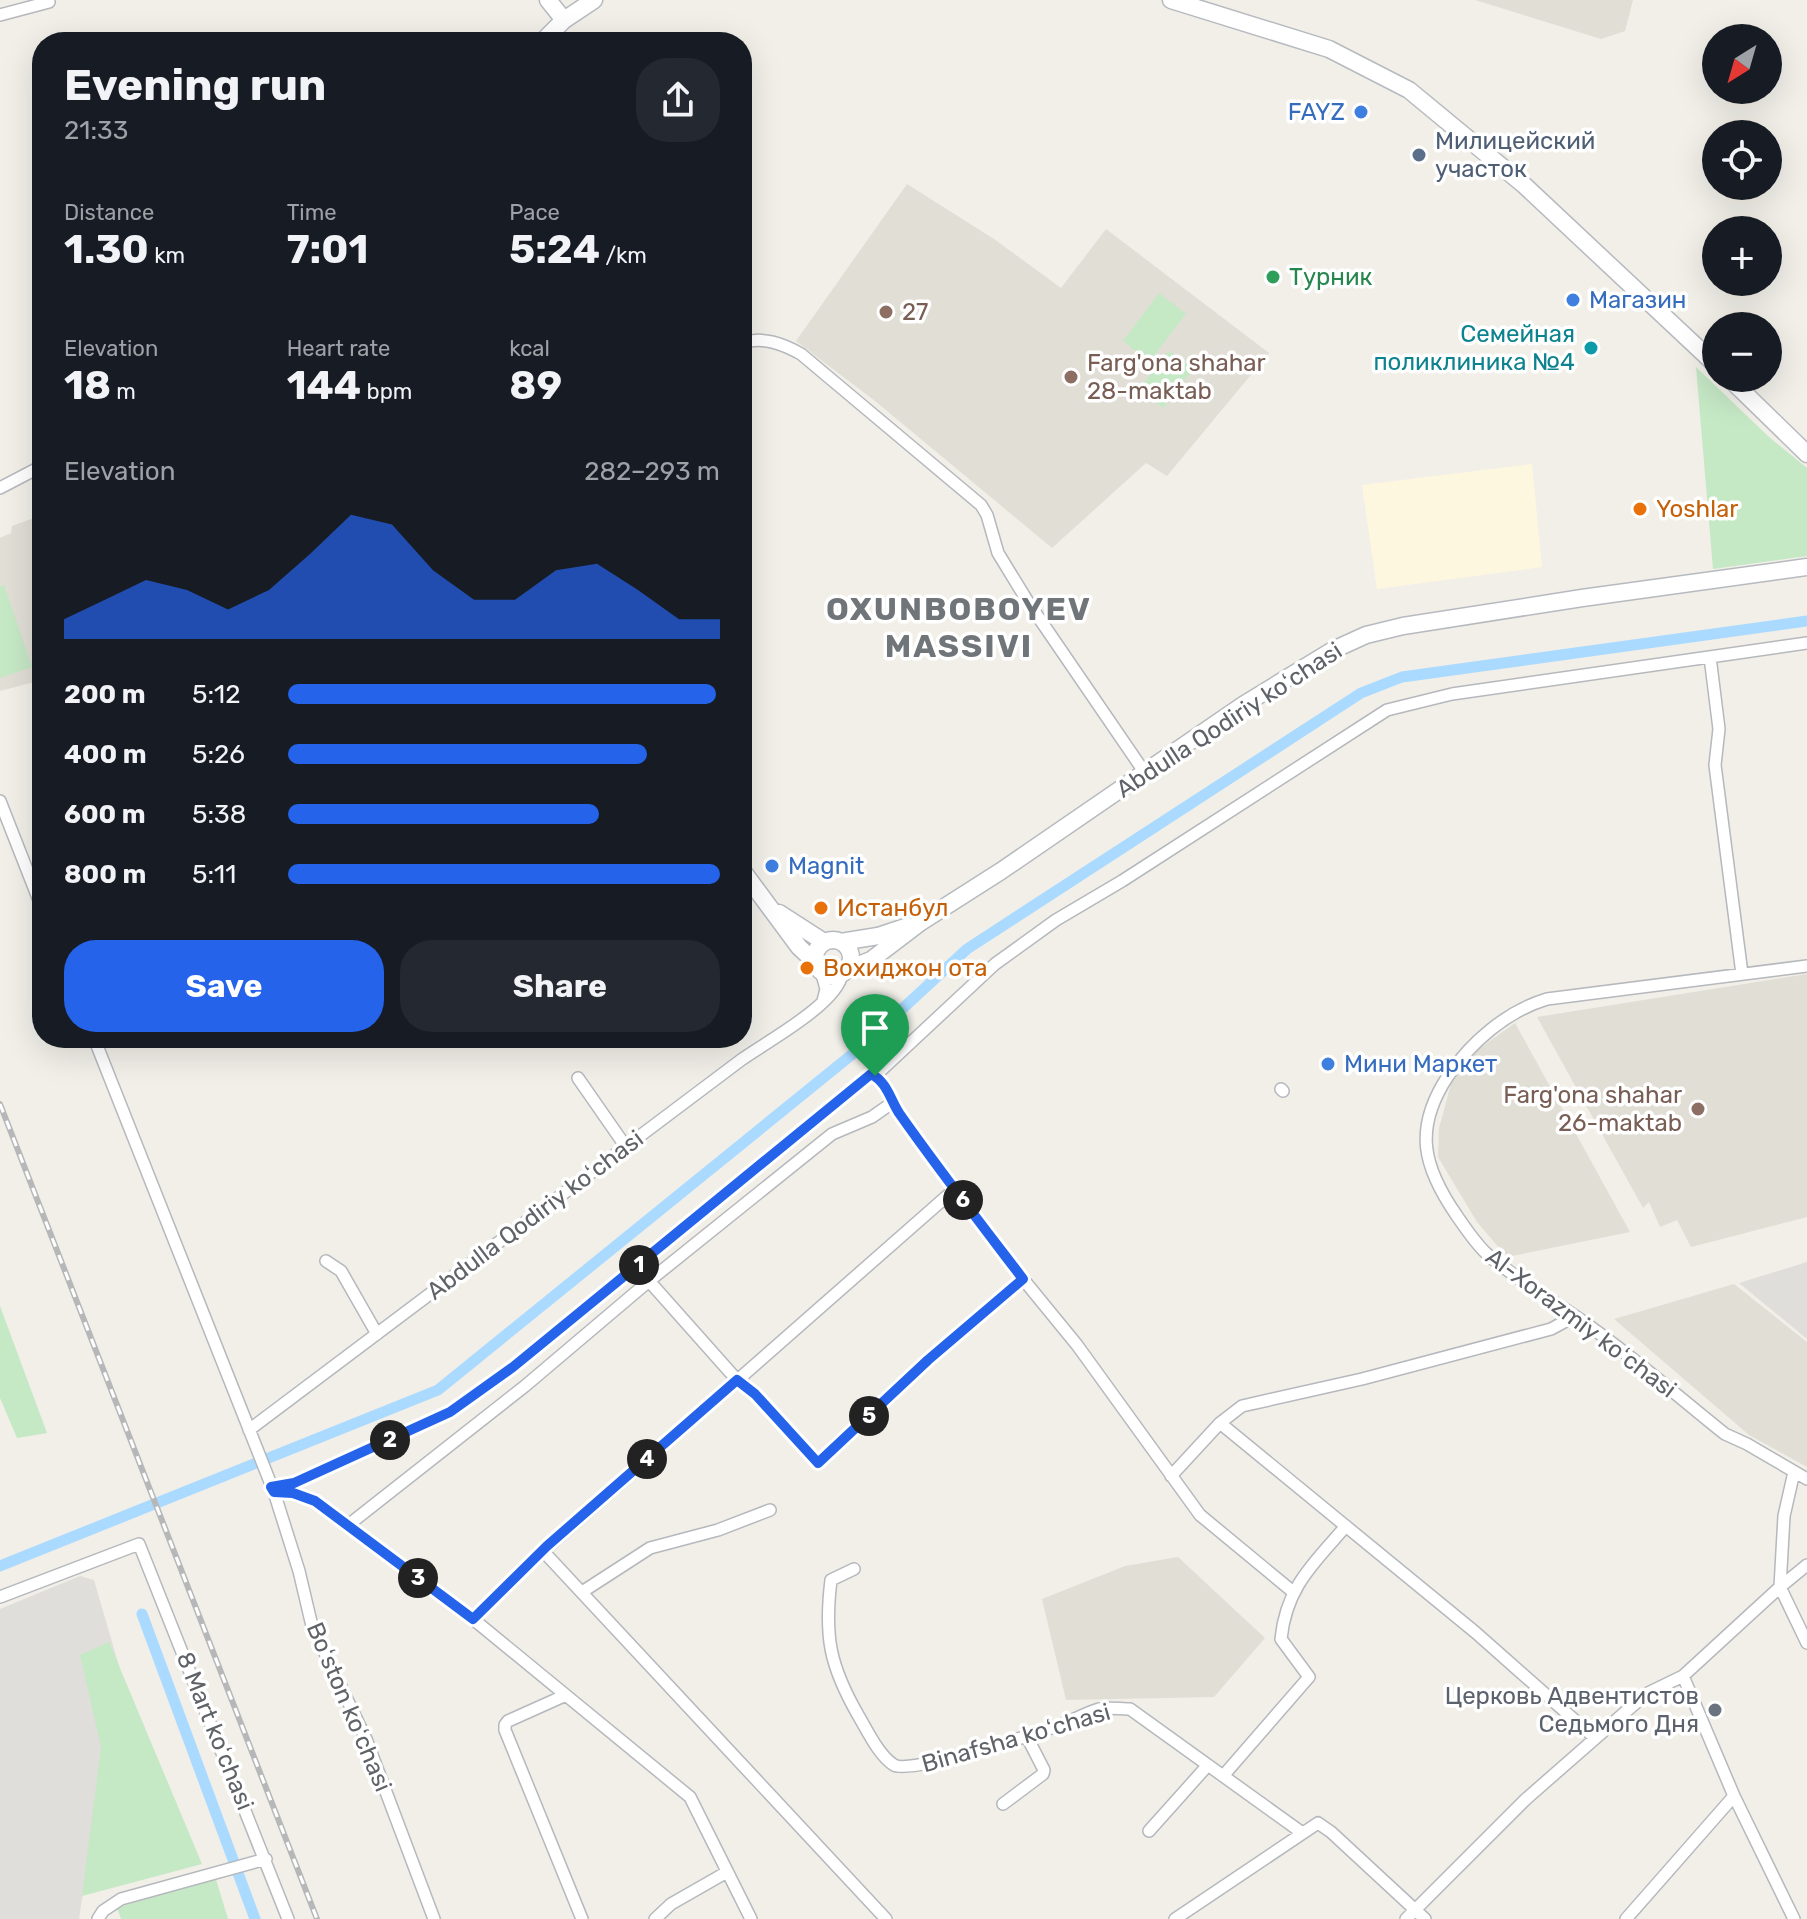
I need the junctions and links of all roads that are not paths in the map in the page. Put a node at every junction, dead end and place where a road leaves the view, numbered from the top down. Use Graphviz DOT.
graph roads {
  1 [pos="548,0"];
  2 [pos="594,0"];
  3 [pos="1172,0"];
  4 [pos="49,2"];
  5 [pos="0,15"];
  6 [pos="564,20"];
  7 [pos="552,32"];
  8 [pos="752,341"];
  9 [pos="1702,352"];
  10 [pos="1743,392"];
  11 [pos="1807,454"];
  12 [pos="32,471"];
  13 [pos="0,488"];
  14 [pos="1807,567"];
  15 [pos="1807,643"];
  16 [pos="1710,657"];
  17 [pos="1145,773"];
  18 [pos="0,801"];
  19 [pos="32,883"];
  20 [pos="752,883"];
  21 [pos="771,908"];
  22 [pos="921,922"];
  23 [pos="832,942"];
  24 [pos="1807,966"];
  25 [pos="818,967"];
  26 [pos="844,972"];
  27 [pos="1742,974"];
  28 [pos="823,1002"];
  29 [pos="98,1048"];
  30 [pos="870,1073"];
  31 [pos="578,1078"];
  32 [pos="892,1103"];
  33 [pos="626,1147"];
  34 [pos="955,1189"];
  35 [pos="326,1261"];
  36 [pos="1023,1279"];
  37 [pos="649,1281"];
  38 [pos="1575,1316"];
  39 [pos="377,1334"];
  40 [pos="737,1380"];
  41 [pos="1220,1423"];
  42 [pos="249,1430"];
  43 [pos="1794,1472"];
  44 [pos="1171,1476"];
  45 [pos="1807,1479"];
  46 [pos="270,1485"];
  47 [pos="770,1510"];
  48 [pos="347,1526"];
  49 [pos="1346,1526"];
  50 [pos="543,1551"];
  51 [pos="1807,1565"];
  52 [pos="854,1569"];
  53 [pos="1780,1587"];
  54 [pos="1292,1591"];
  55 [pos="582,1592"];
  56 [pos="0,1597"];
  57 [pos="473,1619"];
  58 [pos="1807,1643"];
  59 [pos="1683,1676"];
  60 [pos="566,1695"];
  61 [pos="1026,1735"];
  62 [pos="1595,1738"];
  63 [pos="1208,1765"];
  64 [pos="1223,1776"];
  65 [pos="1734,1796"];
  66 [pos="1003,1804"];
  67 [pos="1149,1831"];
  68 [pos="1301,1832"];
  69 [pos="261,1860"];
  70 [pos="727,1872"];
  71 [pos="1415,1909"];
  72 [pos="1792,1914"];
  73 [pos="98,1919"];
  74 [pos="288,1919"];
  75 [pos="434,1919"];
  76 [pos="582,1919"];
  77 [pos="655,1919"];
  78 [pos="751,1919"];
  79 [pos="886,1919"];
  80 [pos="1175,1919"];
  81 [pos="1406,1919"];
  82 [pos="1425,1919"];
  83 [pos="1626,1919"];
  84 [pos="1781,1919"];
  1 -- 6 [label="street"];
  2 -- 6 [label="street"];
  3 -- 9 [label="street"];
  4 -- 5 [label="street"];
  6 -- 7 [label="street"];
  8 -- 17 [label="street"];
  10 -- 11 [label="street"];
  12 -- 13 [label="street"];
  14 -- 17 [label="street, Abdulla Qodiriy koʻchasi"];
  15 -- 16 [label="street"];
  16 -- 27 [label="street"];
  16 -- 30 [label="street"];
  17 -- 22 [label="street, Abdulla Qodiriy koʻchasi"];
  18 -- 19 [label="street"];
  20 -- 21 [label="street"];
  21 -- 23 [label="street"];
  21 -- 25 [label="street"];
  22 -- 23 [label="street, Abdulla Qodiriy koʻchasi"];
  22 -- 26 [label="street, Abdulla Qodiriy koʻchasi"];
  23 -- 25 [label="street"];
  23 -- 26 [label="street"];
  24 -- 27 [label="street, Al-Xorazmiy koʻchasi"];
  25 -- 26 [label="street"];
  25 -- 28 [label="street"];
  26 -- 28 [label="street, Abdulla Qodiriy koʻchasi"];
  27 -- 38 [label="street, Al-Xorazmiy koʻchasi"];
  28 -- 33 [label="street, Abdulla Qodiriy koʻchasi"];
  29 -- 42 [label="street, Boʻston koʻchasi"];
  30 -- 32 [label="street"];
  30 -- 46 [label="street"];
  31 -- 33 [label="street"];
  32 -- 34 [label="street"];
  32 -- 37 [label="street"];
  33 -- 39 [label="street, Abdulla Qodiriy koʻchasi"];
  34 -- 36 [label="street"];
  34 -- 40 [label="street"];
  35 -- 39 [label="street"];
  36 -- 40 [label="street"];
  36 -- 44 [label="street"];
  37 -- 40 [label="street"];
  37 -- 48 [label="street"];
  38 -- 41 [label="street"];
  38 -- 43 [label="street, Al-Xorazmiy koʻchasi"];
  39 -- 42 [label="street, Abdulla Qodiriy koʻchasi"];
  40 -- 50 [label="street"];
  41 -- 44 [label="street"];
  41 -- 49 [label="street"];
  42 -- 46 [label="street, Boʻston koʻchasi"];
  43 -- 45 [label="street, Al-Xorazmiy koʻchasi"];
  43 -- 53 [label="street"];
  44 -- 54 [label="street"];
  46 -- 48 [label="street"];
  46 -- 75 [label="street, Boʻston koʻchasi"];
  47 -- 55 [label="street"];
  48 -- 57 [label="street"];
  49 -- 54 [label="street"];
  49 -- 62 [label="street"];
  50 -- 55 [label="street"];
  50 -- 57 [label="street"];
  51 -- 53 [label="street"];
  52 -- 61 [label="street, Binafsha koʻchasi"];
  53 -- 58 [label="street"];
  53 -- 59 [label="street"];
  54 -- 64 [label="street"];
  55 -- 79 [label="street"];
  56 -- 69 [label="street, 8 Mart koʻchasi"];
  57 -- 60 [label="street"];
  59 -- 62 [label="street"];
  59 -- 65 [label="street"];
  60 -- 70 [label="street"];
  60 -- 76 [label="street"];
  61 -- 63 [label="street, Binafsha koʻchasi"];
  61 -- 66 [label="street"];
  62 -- 71 [label="street"];
  63 -- 64 [label="street, Binafsha koʻchasi"];
  63 -- 67 [label="street"];
  64 -- 68 [label="street, Binafsha koʻchasi"];
  65 -- 72 [label="street"];
  65 -- 83 [label="street"];
  68 -- 71 [label="street"];
  68 -- 80 [label="street"];
  69 -- 73 [label="street"];
  69 -- 74 [label="street, 8 Mart koʻchasi"];
  70 -- 77 [label="street"];
  70 -- 78 [label="street"];
  71 -- 81 [label="street"];
  71 -- 82 [label="street"];
  72 -- 84 [label="street"];
}
